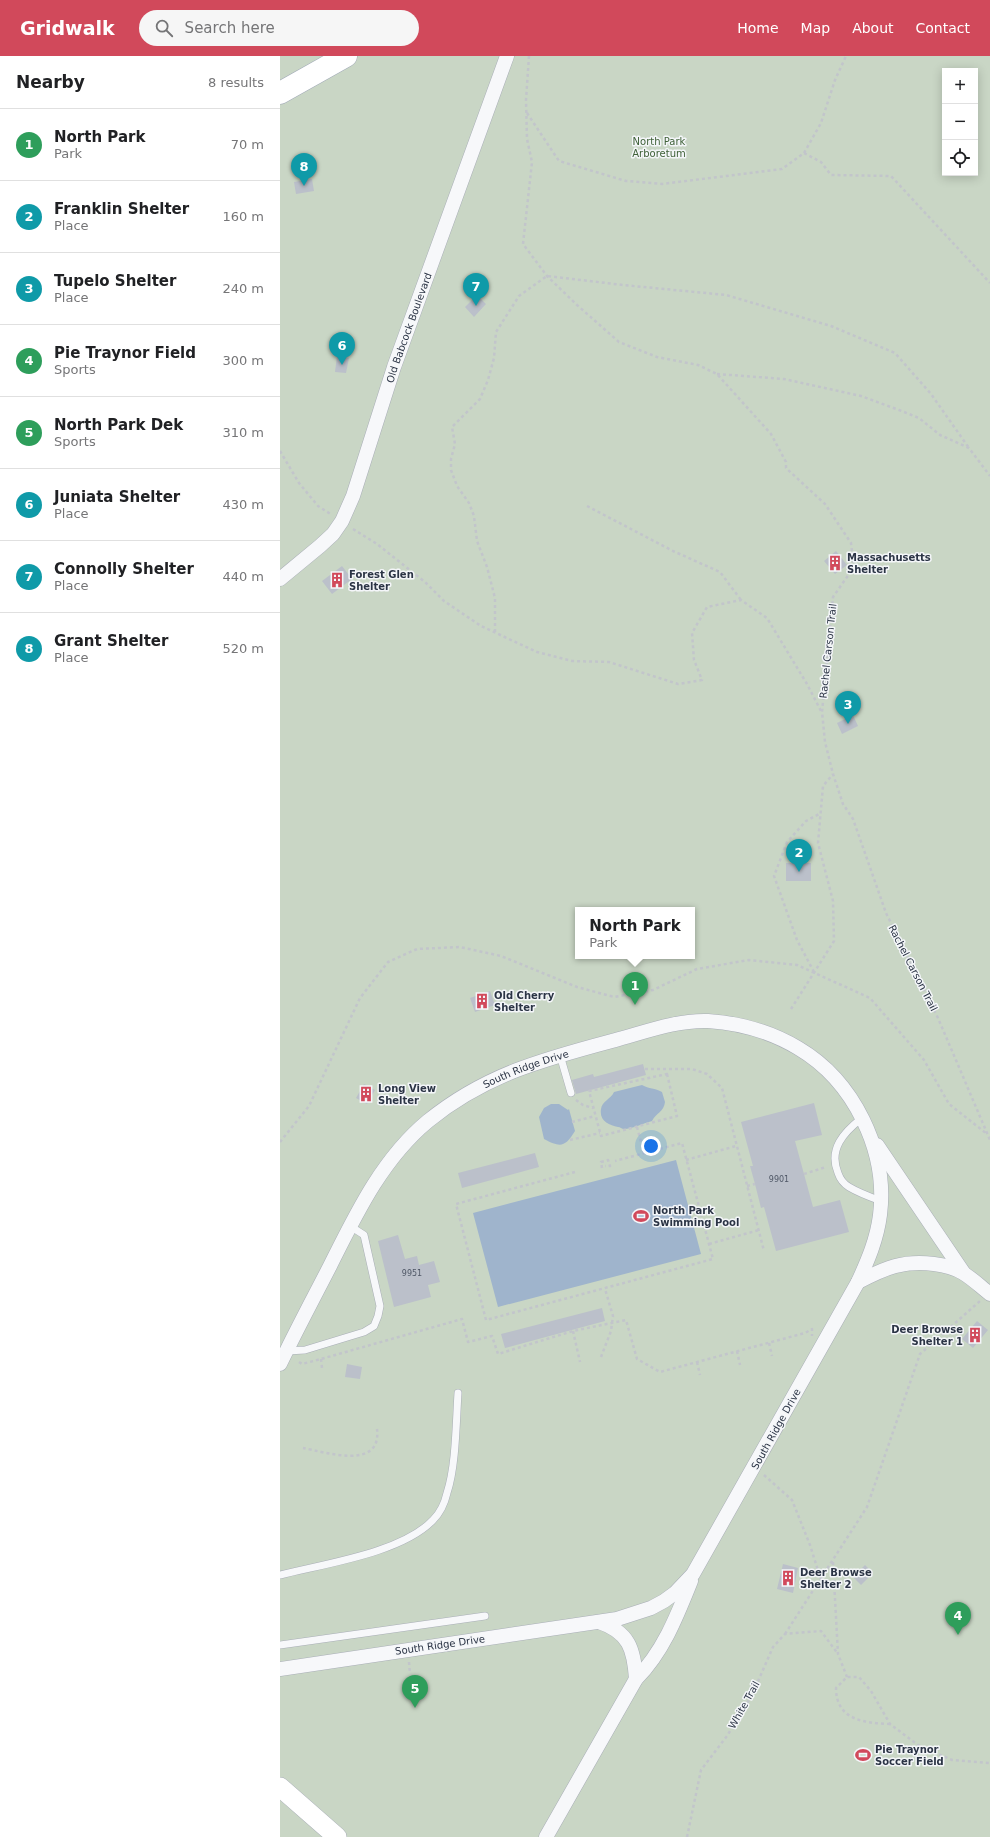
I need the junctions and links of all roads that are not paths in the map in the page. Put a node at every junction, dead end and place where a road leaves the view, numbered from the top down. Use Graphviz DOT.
graph roads {
  1 [pos="346,56"];
  2 [pos="507,56"];
  3 [pos="280,93"];
  4 [pos="280,579"];
  5 [pos="560,1055"];
  6 [pos="571,1093"];
  7 [pos="862,1118"];
  8 [pos="870,1134"];
  9 [pos="881,1201"];
  10 [pos="350,1226"];
  11 [pos="963,1272"];
  12 [pos="858,1282"];
  13 [pos="990,1293"];
  14 [pos="286,1351"];
  15 [pos="280,1364"];
  16 [pos="458,1393"];
  17 [pos="694,1574"];
  18 [pos="280,1575"];
  19 [pos="485,1616"];
  20 [pos="599,1622"];
  21 [pos="280,1646"];
  22 [pos="280,1669"];
  23 [pos="636,1679"];
  24 [pos="280,1787"];
  25 [pos="337,1837"];
  26 [pos="546,1837"];
  1 -- 3 [label="main road"];
  2 -- 4 [label="street, Old Babcock Boulevard"];
  5 -- 6 [label="lane"];
  5 -- 7 [label="street, South Ridge Drive"];
  5 -- 10 [label="street, South Ridge Drive"];
  7 -- 8 [label="street, South Ridge Drive"];
  7 -- 9 [label="lane"];
  8 -- 9 [label="street, South Ridge Drive"];
  8 -- 11 [label="street, South Ridge Drive"];
  9 -- 12 [label="street, South Ridge Drive"];
  10 -- 14 [label="street, South Ridge Drive"];
  10 -- 14 [label="lane"];
  11 -- 12 [label="street, South Ridge Drive"];
  11 -- 13 [label="street, South Ridge Drive"];
  12 -- 17 [label="street, South Ridge Drive"];
  14 -- 15 [label="street, South Ridge Drive"];
  16 -- 18 [label="lane"];
  17 -- 20 [label="street, South Ridge Drive"];
  17 -- 23 [label="street, South Ridge Drive"];
  19 -- 21 [label="lane"];
  20 -- 22 [label="street, South Ridge Drive"];
  20 -- 23 [label="street"];
  23 -- 26 [label="street, South Ridge Drive"];
  24 -- 25 [label="street"];
}
